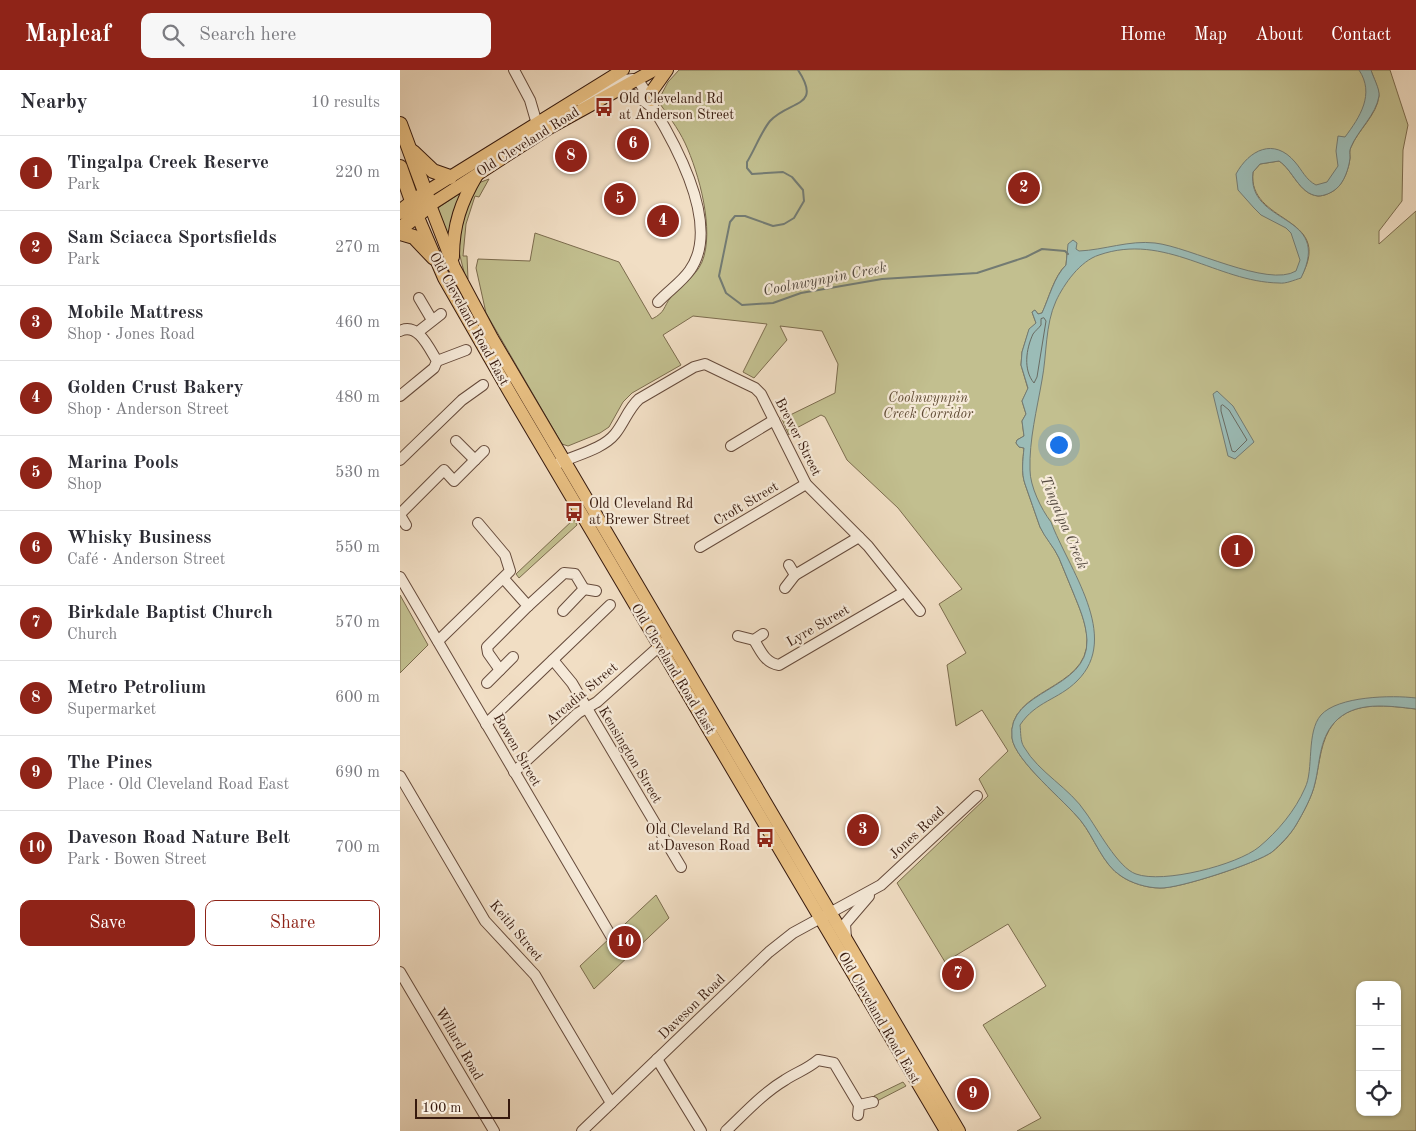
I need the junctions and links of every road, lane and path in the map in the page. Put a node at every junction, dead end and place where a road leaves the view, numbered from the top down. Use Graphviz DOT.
graph roads {
  1 [pos="514,70"];
  2 [pos="623,70"];
  3 [pos="654,70"];
  4 [pos="667,70"];
  5 [pos="638,80"];
  6 [pos="619,91"];
  7 [pos="530,100"];
  8 [pos="571,103"];
  9 [pos="653,105"];
  10 [pos="551,115"];
  11 [pos="400,124"];
  12 [pos="537,124"];
  13 [pos="409,148"];
  14 [pos="401,170"];
  15 [pos="478,172"];
  16 [pos="450,177"];
  17 [pos="400,194"];
  18 [pos="428,198"];
  19 [pos="413,201"];
  20 [pos="400,212"];
  21 [pos="417,215"];
  22 [pos="400,228"];
  23 [pos="400,232"];
  24 [pos="434,258"];
  25 [pos="454,267"];
  26 [pos="419,298"];
  27 [pos="658,302"];
  28 [pos="400,331"];
  29 [pos="418,332"];
  30 [pos="466,350"];
  31 [pos="437,361"];
  32 [pos="483,385"];
  33 [pos="400,396"];
  34 [pos="774,420"];
  35 [pos="456,441"];
  36 [pos="730,446"];
  37 [pos="484,452"];
  38 [pos="400,460"];
  39 [pos="475,460"];
  40 [pos="558,463"];
  41 [pos="806,484"];
  42 [pos="400,515"];
  43 [pos="478,524"];
  44 [pos="406,525"];
  45 [pos="859,537"];
  46 [pos="700,547"];
  47 [pos="789,565"];
  48 [pos="795,575"];
  49 [pos="400,577"];
  50 [pos="504,579"];
  51 [pos="785,588"];
  52 [pos="584,589"];
  53 [pos="596,591"];
  54 [pos="904,592"];
  55 [pos="610,605"];
  56 [pos="528,606"];
  57 [pos="564,611"];
  58 [pos="920,612"];
  59 [pos="738,636"];
  60 [pos="438,640"];
  61 [pos="664,642"];
  62 [pos="513,657"];
  63 [pos="553,660"];
  64 [pos="500,670"];
  65 [pos="487,683"];
  66 [pos="586,709"];
  67 [pos="486,724"];
  68 [pos="514,772"];
  69 [pos="400,776"];
  70 [pos="977,796"];
  71 [pos="681,867"];
  72 [pos="874,890"];
  73 [pos="826,916"];
  74 [pos="611,936"];
  75 [pos="846,940"];
  76 [pos="400,972"];
  77 [pos="657,1060"];
  78 [pos="873,1102"];
  79 [pos="611,1103"];
  80 [pos="494,1131"];
  81 [pos="582,1131"];
  82 [pos="701,1131"];
  83 [pos="726,1131"];
  84 [pos="946,1131"];
  85 [pos="959,1131"];
  1 -- 7 [label="street"];
  2 -- 8 [label="main road, Old Cleveland Road"];
  3 -- 5 [label="main road, Old Cleveland Road"];
  4 -- 9 [label="main road"];
  5 -- 6 [label="main road, Old Cleveland Road"];
  5 -- 8 [label="street"];
  5 -- 9 [label="street"];
  6 -- 9 [label="street"];
  6 -- 15 [label="main road, Old Cleveland Road"];
  7 -- 10 [label="street"];
  7 -- 12 [label="street"];
  8 -- 10 [label="main road, Old Cleveland Road"];
  9 -- 27 [label="street"];
  10 -- 12 [label="main road, Old Cleveland Road"];
  11 -- 13 [label="highway"];
  12 -- 16 [label="main road, Old Cleveland Road"];
  13 -- 16 [label="highway"];
  13 -- 18 [label="highway"];
  14 -- 17 [label="highway"];
  14 -- 19 [label="highway, Old Cleveland Road East"];
  15 -- 18 [label="main road, Old Cleveland Road"];
  15 -- 25 [label="main road"];
  16 -- 18 [label="main road, Old Cleveland Road"];
  18 -- 19 [label="highway, Old Cleveland Road"];
  18 -- 21 [label="highway"];
  18 -- 25 [label="main road, Old Cleveland Road East"];
  19 -- 20 [label="highway, Old Cleveland Road"];
  19 -- 21 [label="highway, Old Cleveland Road East"];
  21 -- 22 [label="highway"];
  21 -- 24 [label="main road, Old Cleveland Road East"];
  23 -- 24 [label="highway"];
  24 -- 40 [label="main road, Old Cleveland Road East"];
  25 -- 40 [label="main road, Old Cleveland Road East"];
  26 -- 29 [label="street"];
  28 -- 29 [label="street"];
  29 -- 31 [label="street"];
  30 -- 31 [label="street"];
  31 -- 33 [label="street"];
  32 -- 38 [label="street"];
  34 -- 36 [label="street"];
  34 -- 40 [label="street, Brewer Street"];
  34 -- 41 [label="street, Brewer Street"];
  35 -- 39 [label="street"];
  37 -- 39 [label="street"];
  39 -- 42 [label="street"];
  40 -- 61 [label="main road, Old Cleveland Road East"];
  41 -- 45 [label="street, Brewer Street"];
  41 -- 46 [label="street, Croft Street"];
  42 -- 44 [label="street"];
  43 -- 50 [label="street"];
  45 -- 48 [label="street"];
  45 -- 54 [label="street, Brewer Street"];
  47 -- 48 [label="street"];
  48 -- 51 [label="street"];
  49 -- 60 [label="street, Bowen Street"];
  50 -- 56 [label="street"];
  50 -- 60 [label="street"];
  52 -- 53 [label="street"];
  52 -- 56 [label="street"];
  52 -- 57 [label="street"];
  54 -- 58 [label="street, Brewer Street"];
  54 -- 59 [label="street, Lyre Street"];
  55 -- 63 [label="street"];
  56 -- 64 [label="street"];
  60 -- 67 [label="street, Bowen Street"];
  61 -- 66 [label="street, Arcadia Street"];
  61 -- 73 [label="main road, Old Cleveland Road East"];
  62 -- 64 [label="street"];
  63 -- 66 [label="street, Kensington Street"];
  63 -- 67 [label="street"];
  64 -- 65 [label="street"];
  66 -- 68 [label="street, Arcadia Street"];
  66 -- 71 [label="street, Kensington Street"];
  67 -- 68 [label="street, Bowen Street"];
  68 -- 74 [label="street, Bowen Street"];
  69 -- 79 [label="street, Keith Street"];
  70 -- 72 [label="street, Jones Road"];
  72 -- 73 [label="street, Jones Road"];
  72 -- 75 [label="street, Jones Road"];
  73 -- 75 [label="main road, Old Cleveland Road East"];
  73 -- 77 [label="street, Daveson Road"];
  73 -- 84 [label="main road, Old Cleveland Road East"];
  75 -- 85 [label="main road, Old Cleveland Road East"];
  76 -- 80 [label="street, Willard Road"];
  77 -- 79 [label="street, Daveson Road"];
  77 -- 82 [label="street"];
  78 -- 83 [label="street"];
  79 -- 81 [label="street, Daveson Road"];
}
